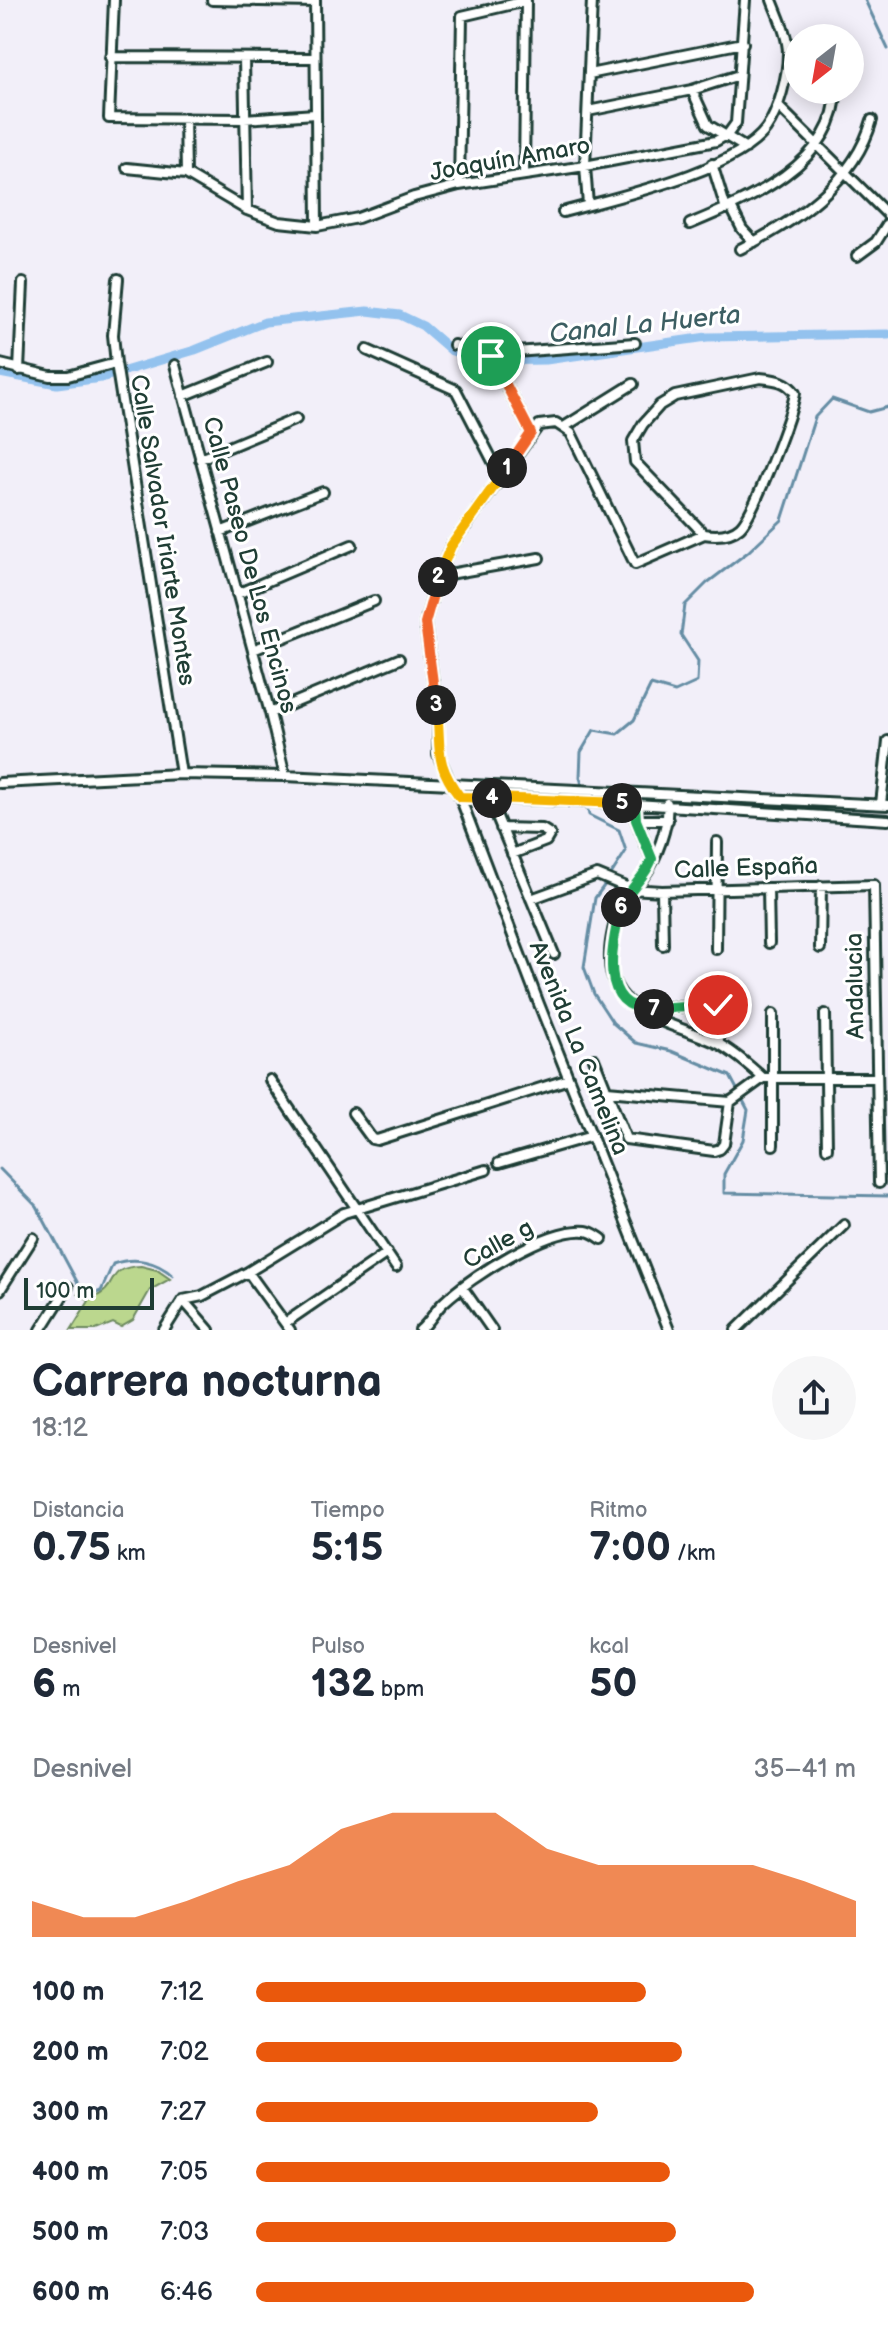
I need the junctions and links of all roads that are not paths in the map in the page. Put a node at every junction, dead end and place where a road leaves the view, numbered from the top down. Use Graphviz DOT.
graph roads {
  1 [pos="114,0"];
  2 [pos="212,0"];
  3 [pos="595,0"];
  4 [pos="745,0"];
  5 [pos="772,0"];
  6 [pos="315,1"];
  7 [pos="743,43"];
  8 [pos="110,57"];
  9 [pos="315,58"];
  10 [pos="244,59"];
  11 [pos="589,74"];
  12 [pos="739,75"];
  13 [pos="692,90"];
  14 [pos="836,104"];
  15 [pos="779,107"];
  16 [pos="588,111"];
  17 [pos="315,114"];
  18 [pos="185,118"];
  19 [pos="244,119"];
  20 [pos="872,120"];
  21 [pos="728,134"];
  22 [pos="818,147"];
  23 [pos="746,148"];
  24 [pos="712,164"];
  25 [pos="585,166"];
  26 [pos="127,168"];
  27 [pos="186,174"];
  28 [pos="844,174"];
  29 [pos="524,175"];
  30 [pos="459,185"];
  31 [pos="588,205"];
  32 [pos="728,208"];
  33 [pos="247,210"];
  34 [pos="563,212"];
  35 [pos="888,215"];
  36 [pos="888,223"];
  37 [pos="690,224"];
  38 [pos="317,226"];
  39 [pos="754,242"];
  40 [pos="740,249"];
  41 [pos="857,256"];
  42 [pos="118,279"];
  43 [pos="23,283"];
  44 [pos="635,343"];
  45 [pos="454,345"];
  46 [pos="367,350"];
  47 [pos="491,355"];
  48 [pos="267,362"];
  49 [pos="0,364"];
  50 [pos="116,365"];
  51 [pos="175,365"];
  52 [pos="19,370"];
  53 [pos="633,384"];
  54 [pos="183,396"];
  55 [pos="296,419"];
  56 [pos="564,427"];
  57 [pos="531,433"];
  58 [pos="200,459"];
  59 [pos="501,477"];
  60 [pos="323,492"];
  61 [pos="220,532"];
  62 [pos="704,534"];
  63 [pos="352,545"];
  64 [pos="539,558"];
  65 [pos="438,576"];
  66 [pos="237,594"];
  67 [pos="374,601"];
  68 [pos="253,650"];
  69 [pos="399,659"];
  70 [pos="270,713"];
  71 [pos="888,741"];
  72 [pos="181,774"];
  73 [pos="285,776"];
  74 [pos="0,783"];
  75 [pos="450,783"];
  76 [pos="639,793"];
  77 [pos="664,794"];
  78 [pos="460,797"];
  79 [pos="635,804"];
  80 [pos="885,805"];
  81 [pos="668,806"];
  82 [pos="495,812"];
  83 [pos="636,820"];
  84 [pos="668,820"];
  85 [pos="888,820"];
  86 [pos="501,828"];
  87 [pos="717,842"];
  88 [pos="512,854"];
  89 [pos="652,859"];
  90 [pos="874,885"];
  91 [pos="821,886"];
  92 [pos="768,888"];
  93 [pos="631,889"];
  94 [pos="716,889"];
  95 [pos="662,891"];
  96 [pos="531,899"];
  97 [pos="769,943"];
  98 [pos="663,945"];
  99 [pos="820,948"];
  100 [pos="716,949"];
  101 [pos="554,954"];
  102 [pos="639,1010"];
  103 [pos="773,1014"];
  104 [pos="825,1014"];
  105 [pos="719,1044"];
  106 [pos="594,1059"];
  107 [pos="826,1077"];
  108 [pos="763,1078"];
  109 [pos="774,1078"];
  110 [pos="877,1078"];
  111 [pos="569,1079"];
  112 [pos="270,1080"];
  113 [pos="607,1091"];
  114 [pos="733,1100"];
  115 [pos="353,1113"];
  116 [pos="592,1136"];
  117 [pos="773,1145"];
  118 [pos="827,1148"];
  119 [pos="499,1163"];
  120 [pos="486,1170"];
  121 [pos="879,1183"];
  122 [pos="357,1209"];
  123 [pos="844,1225"];
  124 [pos="33,1238"];
  125 [pos="602,1239"];
  126 [pos="387,1253"];
  127 [pos="396,1267"];
  128 [pos="248,1272"];
  129 [pos="68,1287"];
  130 [pos="462,1287"];
  131 [pos="0,1290"];
  132 [pos="183,1300"];
  133 [pos="287,1326"];
  134 [pos="426,1328"];
  135 [pos="41,1330"];
  136 [pos="164,1330"];
  137 [pos="209,1330"];
  138 [pos="492,1330"];
  139 [pos="669,1330"];
  140 [pos="736,1330"];
  1 -- 8 [label="street"];
  2 -- 6 [label="street"];
  3 -- 11 [label="street"];
  4 -- 7 [label="street"];
  5 -- 15 [label="street"];
  6 -- 9 [label="street"];
  7 -- 11 [label="street"];
  7 -- 12 [label="street"];
  8 -- 10 [label="street"];
  8 -- 18 [label="street"];
  9 -- 10 [label="street"];
  9 -- 17 [label="street"];
  10 -- 19 [label="street"];
  11 -- 16 [label="street"];
  12 -- 13 [label="street"];
  12 -- 21 [label="street"];
  13 -- 16 [label="street"];
  13 -- 21 [label="street"];
  14 -- 22 [label="street"];
  15 -- 22 [label="street"];
  15 -- 23 [label="street"];
  16 -- 25 [label="street"];
  17 -- 19 [label="street"];
  17 -- 38 [label="street"];
  18 -- 19 [label="street"];
  18 -- 27 [label="street"];
  19 -- 33 [label="street"];
  20 -- 28 [label="street"];
  21 -- 23 [label="street"];
  21 -- 25 [label="street, Joaquín Amaro"];
  22 -- 28 [label="street"];
  22 -- 32 [label="street"];
  23 -- 24 [label="street"];
  24 -- 31 [label="street"];
  24 -- 32 [label="street"];
  25 -- 29 [label="street, Joaquín Amaro"];
  25 -- 31 [label="street"];
  26 -- 27 [label="street, Joaquín Amaro"];
  27 -- 33 [label="street, Joaquín Amaro"];
  28 -- 35 [label="street"];
  28 -- 39 [label="street"];
  29 -- 30 [label="street, Joaquín Amaro"];
  29 -- 30 [label="street"];
  30 -- 38 [label="street, Joaquín Amaro"];
  31 -- 34 [label="street"];
  32 -- 37 [label="street"];
  32 -- 39 [label="street"];
  33 -- 38 [label="street, Joaquín Amaro"];
  36 -- 41 [label="street"];
  39 -- 40 [label="street"];
  42 -- 50 [label="street"];
  43 -- 52 [label="street"];
  44 -- 47 [label="street"];
  45 -- 47 [label="street"];
  46 -- 59 [label="street"];
  47 -- 57 [label="street"];
  48 -- 54 [label="street"];
  49 -- 52 [label="street, Calle Salvador Iriarte Montes"];
  50 -- 52 [label="street, Calle Salvador Iriarte Montes"];
  50 -- 72 [label="street, Calle Salvador Iriarte Montes"];
  51 -- 54 [label="street, Calle Paseo De Los Encinos"];
  53 -- 56 [label="street"];
  54 -- 58 [label="street, Calle Paseo De Los Encinos"];
  55 -- 58 [label="street"];
  56 -- 57 [label="street"];
  56 -- 62 [label="street"];
  57 -- 59 [label="street, Avenida La Camelina"];
  58 -- 61 [label="street, Calle Paseo De Los Encinos"];
  59 -- 65 [label="street, Avenida La Camelina"];
  60 -- 61 [label="street"];
  61 -- 66 [label="street, Calle Paseo De Los Encinos"];
  62 -- 62 [label="street"];
  63 -- 66 [label="street"];
  64 -- 65 [label="street"];
  65 -- 75 [label="street, Avenida La Camelina"];
  66 -- 68 [label="street, Calle Paseo De Los Encinos"];
  67 -- 68 [label="street"];
  68 -- 70 [label="street, Calle Paseo De Los Encinos"];
  69 -- 70 [label="street"];
  70 -- 73 [label="street, Calle Paseo De Los Encinos"];
  71 -- 80 [label="street"];
  72 -- 73 [label="street"];
  72 -- 74 [label="street"];
  73 -- 75 [label="street"];
  75 -- 76 [label="street"];
  75 -- 78 [label="street, Avenida La Camelina"];
  76 -- 77 [label="street"];
  76 -- 79 [label="street, Calle España"];
  77 -- 80 [label="street"];
  77 -- 81 [label="street, Calle España"];
  78 -- 79 [label="street"];
  78 -- 111 [label="street, Avenida La Camelina"];
  79 -- 81 [label="street"];
  79 -- 83 [label="street, Calle España"];
  81 -- 84 [label="street, Calle España"];
  81 -- 85 [label="street"];
  82 -- 86 [label="street"];
  83 -- 84 [label="street"];
  83 -- 89 [label="street, Calle España"];
  84 -- 89 [label="street, Calle España"];
  86 -- 88 [label="street"];
  86 -- 88 [label="street"];
  87 -- 94 [label="street"];
  88 -- 96 [label="street"];
  89 -- 93 [label="street"];
  90 -- 91 [label="street, Calle España"];
  90 -- 110 [label="street, Andalucia"];
  91 -- 92 [label="street, Calle España"];
  91 -- 99 [label="street"];
  92 -- 94 [label="street, Calle España"];
  92 -- 97 [label="street"];
  93 -- 95 [label="street, Calle España"];
  93 -- 96 [label="street, Calle España"];
  93 -- 102 [label="street"];
  94 -- 95 [label="street, Calle España"];
  94 -- 100 [label="street"];
  95 -- 98 [label="street"];
  96 -- 101 [label="street"];
  102 -- 105 [label="street"];
  102 -- 105 [label="street"];
  103 -- 109 [label="street"];
  104 -- 107 [label="street"];
  105 -- 108 [label="street"];
  106 -- 113 [label="street"];
  107 -- 109 [label="street"];
  107 -- 110 [label="street"];
  107 -- 118 [label="street"];
  108 -- 109 [label="street"];
  108 -- 114 [label="street"];
  109 -- 117 [label="street"];
  110 -- 121 [label="street, Andalucia"];
  111 -- 115 [label="street"];
  111 -- 116 [label="street, Avenida La Camelina"];
  112 -- 122 [label="street"];
  113 -- 114 [label="street"];
  113 -- 114 [label="street"];
  116 -- 119 [label="street"];
  116 -- 139 [label="street, Avenida La Camelina"];
  120 -- 122 [label="street"];
  122 -- 126 [label="street"];
  122 -- 128 [label="street"];
  123 -- 140 [label="street"];
  124 -- 131 [label="street"];
  125 -- 130 [label="street, Calle g"];
  126 -- 127 [label="street"];
  126 -- 133 [label="street"];
  128 -- 132 [label="street"];
  128 -- 133 [label="street"];
  129 -- 135 [label="street"];
  130 -- 134 [label="street, Calle g"];
  130 -- 138 [label="street"];
  132 -- 136 [label="street"];
  132 -- 137 [label="street"];
}
